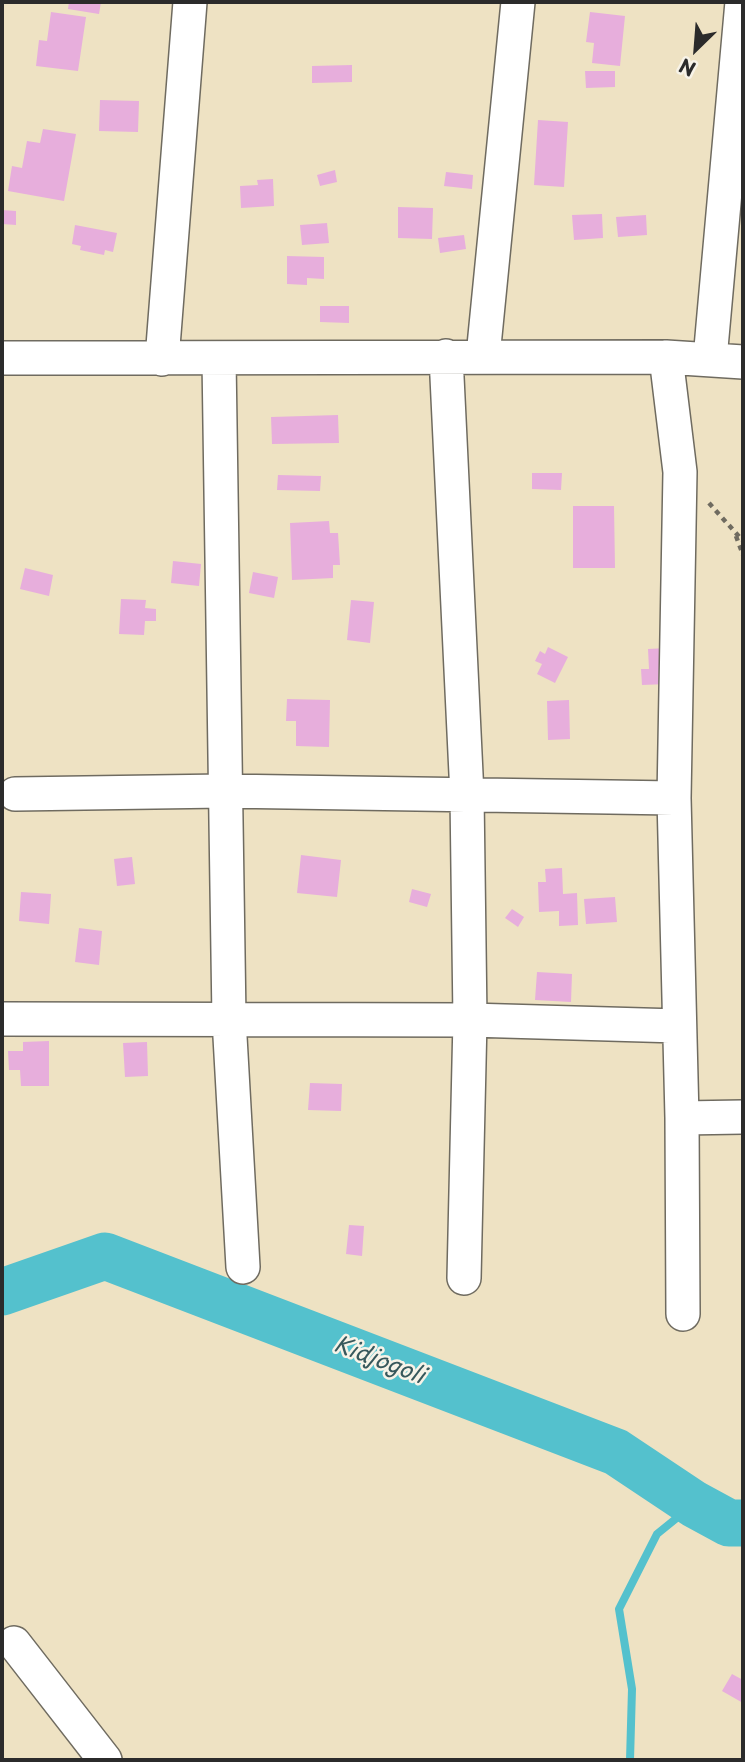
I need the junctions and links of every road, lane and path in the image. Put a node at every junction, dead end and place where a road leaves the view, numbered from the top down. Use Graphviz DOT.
graph roads {
  1 [pos="190,2"];
  2 [pos="518,2"];
  3 [pos="742,2"];
  4 [pos="446,356"];
  5 [pos="483,356"];
  6 [pos="666,356"];
  7 [pos="2,358"];
  8 [pos="162,359"];
  9 [pos="219,359"];
  10 [pos="710,359"];
  11 [pos="743,362"];
  12 [pos="735,532"];
  13 [pos="743,555"];
  14 [pos="224,791"];
  15 [pos="15,794"];
  16 [pos="467,795"];
  17 [pos="674,798"];
  18 [pos="2,1019"];
  19 [pos="229,1019"];
  20 [pos="470,1020"];
  21 [pos="678,1026"];
  22 [pos="743,1117"];
  23 [pos="682,1118"];
  24 [pos="243,1267"];
  25 [pos="464,1278"];
  26 [pos="683,1314"];
  27 [pos="14,1643"];
  28 [pos="105,1760"];
  1 -- 8 [label="street"];
  2 -- 5 [label="street"];
  3 -- 10 [label="street"];
  4 -- 5 [label="street"];
  4 -- 9 [label="street"];
  4 -- 16 [label="street"];
  5 -- 6 [label="street"];
  6 -- 10 [label="street"];
  6 -- 17 [label="street"];
  7 -- 8 [label="street"];
  8 -- 9 [label="street"];
  9 -- 14 [label="street"];
  10 -- 11 [label="street"];
  12 -- 13 [label="path"];
  14 -- 15 [label="street"];
  14 -- 16 [label="street"];
  14 -- 19 [label="street"];
  16 -- 17 [label="street"];
  16 -- 20 [label="street"];
  17 -- 21 [label="street"];
  18 -- 19 [label="street"];
  19 -- 20 [label="street"];
  19 -- 24 [label="street"];
  20 -- 21 [label="street"];
  20 -- 25 [label="street"];
  21 -- 23 [label="street"];
  22 -- 23 [label="street"];
  23 -- 26 [label="street"];
  27 -- 28 [label="street"];
}
